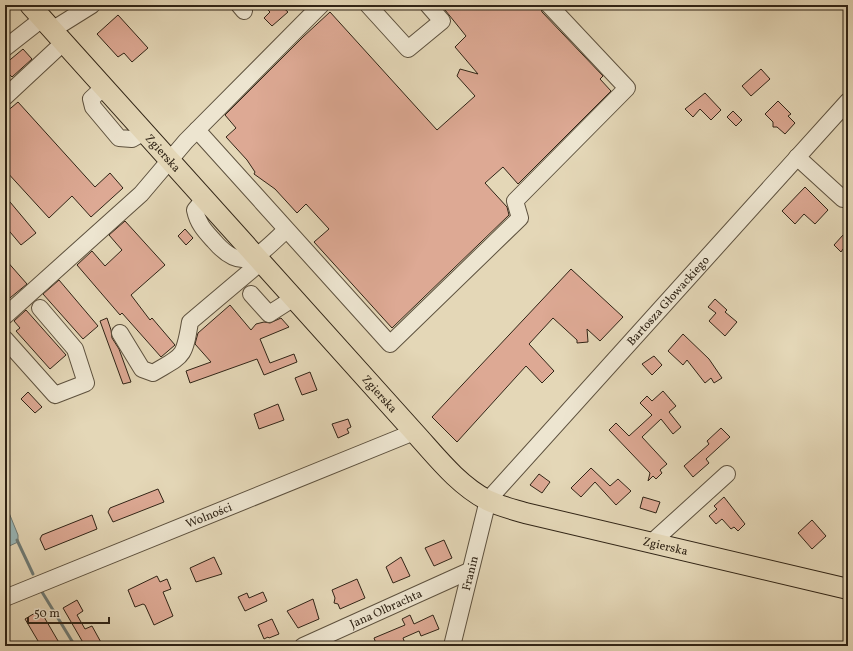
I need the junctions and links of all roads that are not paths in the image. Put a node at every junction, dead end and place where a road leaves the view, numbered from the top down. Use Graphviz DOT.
graph roads {
  1 [pos="92,5"];
  2 [pos="321,5"];
  3 [pos="368,5"];
  4 [pos="428,5"];
  5 [pos="549,5"];
  6 [pos="44,19"];
  7 [pos="5,48"];
  8 [pos="5,97"];
  9 [pos="848,101"];
  10 [pos="197,130"];
  11 [pos="797,157"];
  12 [pos="170,161"];
  13 [pos="843,199"];
  14 [pos="286,230"];
  15 [pos="258,259"];
  16 [pos="251,294"];
  17 [pos="294,298"];
  18 [pos="40,308"];
  19 [pos="5,316"];
  20 [pos="120,333"];
  21 [pos="5,339"];
  22 [pos="414,432"];
  23 [pos="727,474"];
  24 [pos="488,500"];
  25 [pos="651,543"];
  26 [pos="469,571"];
  27 [pos="848,589"];
  28 [pos="5,598"];
  29 [pos="303,646"];
  30 [pos="452,646"];
  1 -- 6 [label="street"];
  2 -- 10 [label="street"];
  3 -- 4 [label="street"];
  5 -- 14 [label="street"];
  6 -- 7 [label="street"];
  6 -- 8 [label="street"];
  6 -- 12 [label="main road, Zgierska"];
  9 -- 11 [label="street, Bartosza Głowackiego"];
  10 -- 12 [label="street"];
  10 -- 14 [label="street"];
  11 -- 13 [label="street"];
  11 -- 24 [label="street, Bartosza Głowackiego"];
  12 -- 15 [label="main road, Zgierska"];
  12 -- 19 [label="street"];
  14 -- 15 [label="street"];
  15 -- 17 [label="main road, Zgierska"];
  15 -- 20 [label="street"];
  16 -- 17 [label="street"];
  17 -- 22 [label="main road, Zgierska"];
  18 -- 21 [label="street"];
  22 -- 24 [label="main road, Zgierska"];
  22 -- 28 [label="street, Wolności"];
  23 -- 25 [label="street"];
  24 -- 25 [label="main road, Zgierska"];
  24 -- 26 [label="street, Franin"];
  25 -- 27 [label="main road, Zgierska"];
  26 -- 29 [label="street, Jana Olbrachta"];
  26 -- 30 [label="street, Franin"];
}
